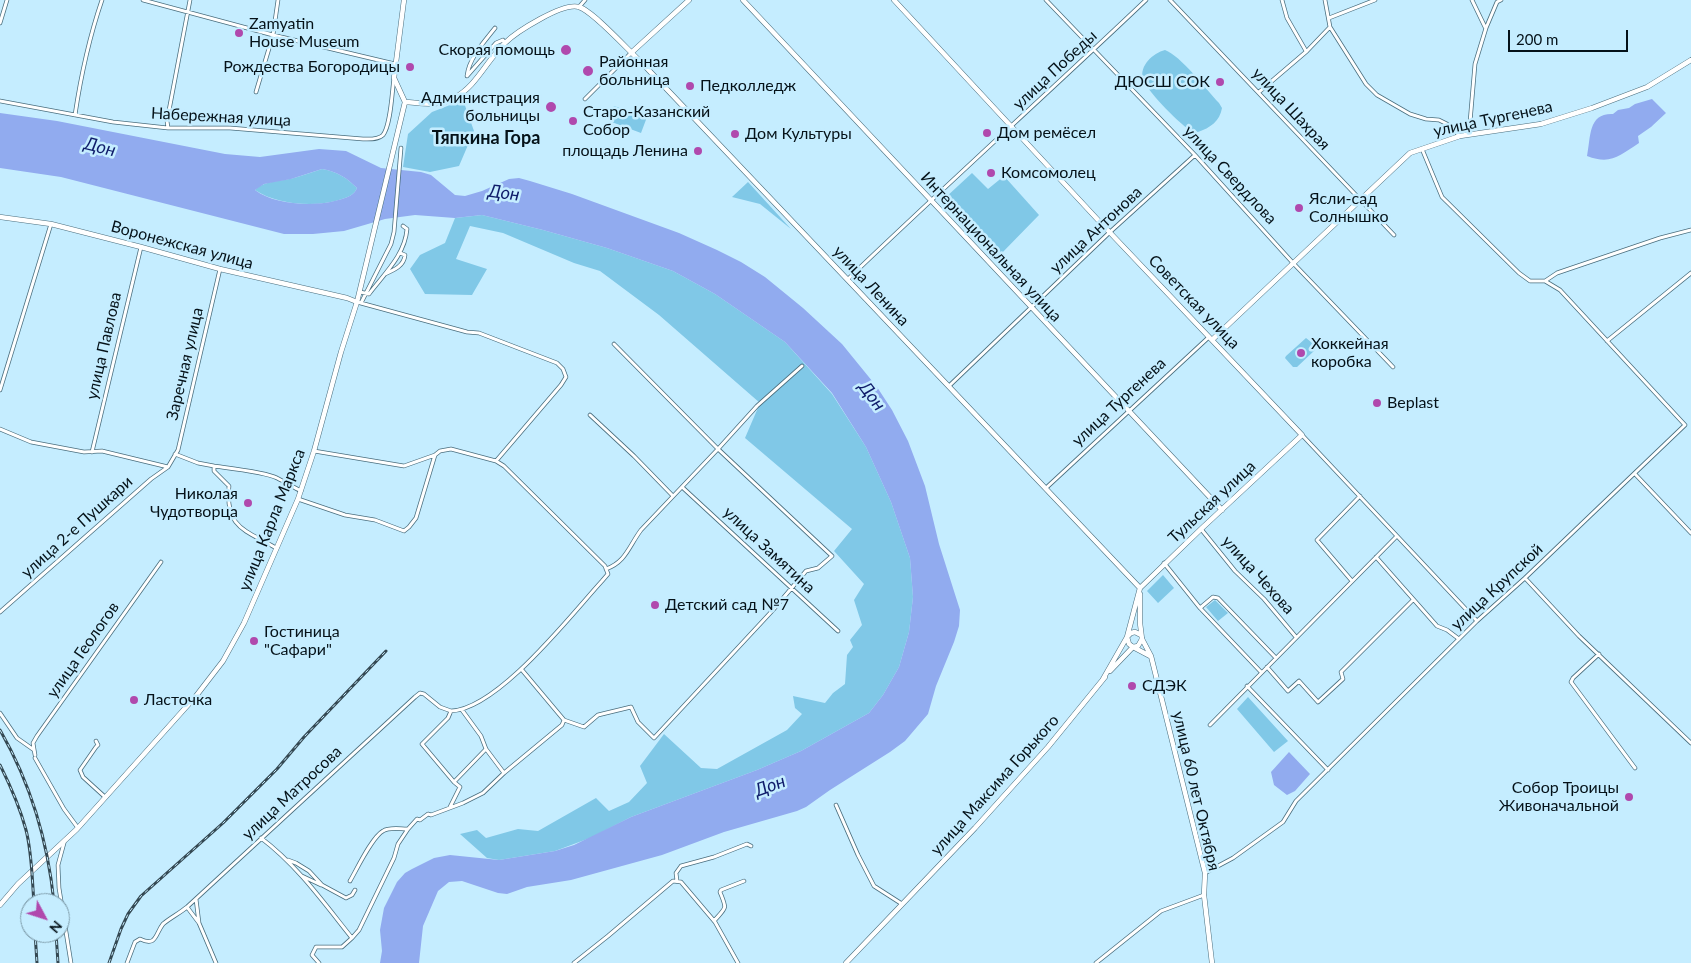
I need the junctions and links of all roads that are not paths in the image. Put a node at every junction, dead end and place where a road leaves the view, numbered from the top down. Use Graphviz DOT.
graph roads {
  1 [pos="7,0"];
  2 [pos="102,0"];
  3 [pos="143,0"];
  4 [pos="190,0"];
  5 [pos="278,0"];
  6 [pos="404,0"];
  7 [pos="585,0"];
  8 [pos="689,0"];
  9 [pos="743,0"];
  10 [pos="894,0"];
  11 [pos="1046,0"];
  12 [pos="1146,0"];
  13 [pos="1170,0"];
  14 [pos="1282,0"];
  15 [pos="1326,0"];
  16 [pos="1375,0"];
  17 [pos="1472,0"];
  18 [pos="1501,0"];
  19 [pos="579,7"];
  20 [pos="187,11"];
  21 [pos="1329,18"];
  22 [pos="0,23"];
  23 [pos="1330,26"];
  24 [pos="494,28"];
  25 [pos="1486,28"];
  26 [pos="273,35"];
  27 [pos="505,43"];
  28 [pos="1094,50"];
  29 [pos="1306,51"];
  30 [pos="631,53"];
  31 [pos="1691,60"];
  32 [pos="395,64"];
  33 [pos="394,78"];
  34 [pos="256,92"];
  35 [pos="1259,92"];
  36 [pos="585,99"];
  37 [pos="0,100"];
  38 [pos="405,102"];
  39 [pos="75,115"];
  40 [pos="1012,127"];
  41 [pos="168,128"];
  42 [pos="1469,134"];
  43 [pos="1460,136"];
  44 [pos="401,148"];
  45 [pos="1422,148"];
  46 [pos="1195,155"];
  47 [pos="931,200"];
  48 [pos="1360,200"];
  49 [pos="0,217"];
  50 [pos="51,224"];
  51 [pos="403,226"];
  52 [pos="1691,230"];
  53 [pos="1110,232"];
  54 [pos="1394,235"];
  55 [pos="141,247"];
  56 [pos="400,253"];
  57 [pos="1293,263"];
  58 [pos="220,269"];
  59 [pos="384,274"];
  60 [pos="1691,274"];
  61 [pos="848,279"];
  62 [pos="1545,282"];
  63 [pos="360,292"];
  64 [pos="366,294"];
  65 [pos="359,303"];
  66 [pos="1031,307"];
  67 [pos="1211,338"];
  68 [pos="1607,341"];
  69 [pos="614,344"];
  70 [pos="802,366"];
  71 [pos="1393,368"];
  72 [pos="949,386"];
  73 [pos="0,390"];
  74 [pos="1128,410"];
  75 [pos="590,415"];
  76 [pos="0,429"];
  77 [pos="1302,435"];
  78 [pos="718,448"];
  79 [pos="314,451"];
  80 [pos="92,452"];
  81 [pos="175,454"];
  82 [pos="435,455"];
  83 [pos="496,461"];
  84 [pos="214,466"];
  85 [pos="168,467"];
  86 [pos="1635,474"];
  87 [pos="682,487"];
  88 [pos="1046,488"];
  89 [pos="301,491"];
  90 [pos="673,496"];
  91 [pos="1360,496"];
  92 [pos="298,499"];
  93 [pos="1222,510"];
  94 [pos="1201,528"];
  95 [pos="1691,533"];
  96 [pos="1397,536"];
  97 [pos="276,548"];
  98 [pos="1376,557"];
  99 [pos="161,562"];
  100 [pos="1164,563"];
  101 [pos="606,569"];
  102 [pos="1525,578"];
  103 [pos="1352,581"];
  104 [pos="791,587"];
  105 [pos="1140,588"];
  106 [pos="1413,600"];
  107 [pos="1200,608"];
  108 [pos="0,612"];
  109 [pos="1477,621"];
  110 [pos="838,631"];
  111 [pos="1127,637"];
  112 [pos="1142,637"];
  113 [pos="1296,637"];
  114 [pos="1459,639"];
  115 [pos="1133,647"];
  116 [pos="1599,654"];
  117 [pos="1151,656"];
  118 [pos="1276,658"];
  119 [pos="1267,667"];
  120 [pos="522,670"];
  121 [pos="1261,672"];
  122 [pos="1103,679"];
  123 [pos="1247,686"];
  124 [pos="462,710"];
  125 [pos="451,711"];
  126 [pos="0,712"];
  127 [pos="564,720"];
  128 [pos="1210,725"];
  129 [pos="96,741"];
  130 [pos="1691,743"];
  131 [pos="486,749"];
  132 [pos="35,755"];
  133 [pos="1635,768"];
  134 [pos="1328,770"];
  135 [pos="504,773"];
  136 [pos="454,782"];
  137 [pos="105,797"];
  138 [pos="836,805"];
  139 [pos="450,807"];
  140 [pos="78,828"];
  141 [pos="408,829"];
  142 [pos="261,838"];
  143 [pos="64,841"];
  144 [pos="751,846"];
  145 [pos="286,859"];
  146 [pos="1205,874"];
  147 [pos="301,876"];
  148 [pos="350,881"];
  149 [pos="677,881"];
  150 [pos="744,881"];
  151 [pos="322,885"];
  152 [pos="355,890"];
  153 [pos="1204,895"];
  154 [pos="196,899"];
  155 [pos="0,905"];
  156 [pos="903,905"];
  157 [pos="187,907"];
  158 [pos="714,921"];
  159 [pos="199,923"];
  160 [pos="352,938"];
  161 [pos="71,963"];
  162 [pos="127,963"];
  163 [pos="216,963"];
  164 [pos="320,963"];
  165 [pos="574,963"];
  166 [pos="738,963"];
  167 [pos="846,963"];
  168 [pos="1096,963"];
  169 [pos="1212,963"];
  1 -- 22 [label="street"];
  2 -- 39 [label="street"];
  3 -- 20 [label="street"];
  4 -- 20 [label="street"];
  5 -- 26 [label="street"];
  6 -- 32 [label="main road"];
  7 -- 19 [label="street"];
  8 -- 30 [label="main road"];
  9 -- 47 [label="main road, Интернациональная улица"];
  10 -- 40 [label="main road, Советская улица"];
  11 -- 28 [label="street, улица Свердлова"];
  12 -- 28 [label="street, улица Победы"];
  13 -- 35 [label="street, улица Шахрая"];
  14 -- 29 [label="street"];
  15 -- 21 [label="street"];
  16 -- 21 [label="street"];
  17 -- 25 [label="street"];
  18 -- 25 [label="street"];
  19 -- 27 [label="main road"];
  19 -- 30 [label="main road, улица Ленина"];
  20 -- 26 [label="street"];
  20 -- 41 [label="street"];
  21 -- 23 [label="street"];
  23 -- 29 [label="street"];
  23 -- 43 [label="street"];
  24 -- 27 [label="street"];
  25 -- 42 [label="street"];
  26 -- 32 [label="street"];
  26 -- 34 [label="street"];
  27 -- 38 [label="main road"];
  28 -- 40 [label="street, улица Победы"];
  28 -- 46 [label="street, улица Свердлова"];
  29 -- 35 [label="street"];
  30 -- 36 [label="street"];
  30 -- 61 [label="main road, улица Ленина"];
  31 -- 42 [label="main road, улица Тургенева"];
  32 -- 33 [label="main road"];
  33 -- 38 [label="main road"];
  33 -- 41 [label="street, Набережная улица"];
  35 -- 48 [label="street, улица Шахрая"];
  37 -- 39 [label="street, Набережная улица"];
  38 -- 63 [label="main road, улица Карла Маркса"];
  39 -- 41 [label="street, Набережная улица"];
  40 -- 47 [label="street, улица Победы"];
  40 -- 53 [label="main road, Советская улица"];
  42 -- 43 [label="main road, улица Тургенева"];
  43 -- 45 [label="main road, улица Тургенева"];
  44 -- 64 [label="street, улица Карла Маркса"];
  45 -- 48 [label="main road, улица Тургенева"];
  45 -- 62 [label="street"];
  46 -- 53 [label="street, улица Антонова"];
  46 -- 57 [label="street, улица Свердлова"];
  47 -- 61 [label="street, улица Победы"];
  47 -- 66 [label="main road, Интернациональная улица"];
  48 -- 54 [label="street, улица Шахрая"];
  48 -- 57 [label="main road, улица Тургенева"];
  49 -- 50 [label="main road, Воронежская улица"];
  50 -- 55 [label="main road, Воронежская улица"];
  50 -- 73 [label="street"];
  51 -- 56 [label="street"];
  52 -- 62 [label="street"];
  53 -- 66 [label="street, улица Антонова"];
  53 -- 67 [label="main road, Советская улица"];
  55 -- 58 [label="main road, Воронежская улица"];
  55 -- 80 [label="street, улица Павлова"];
  56 -- 59 [label="street"];
  56 -- 59 [label="street"];
  57 -- 67 [label="main road, улица Тургенева"];
  57 -- 71 [label="street, улица Свердлова"];
  58 -- 65 [label="main road, Воронежская улица"];
  58 -- 81 [label="street, Заречная улица"];
  59 -- 64 [label="street"];
  60 -- 68 [label="street"];
  61 -- 72 [label="main road, улица Ленина"];
  62 -- 68 [label="street"];
  63 -- 64 [label="street"];
  63 -- 65 [label="main road, улица Карла Маркса"];
  64 -- 65 [label="street, улица Карла Маркса"];
  65 -- 79 [label="main road, улица Карла Маркса"];
  65 -- 83 [label="street"];
  66 -- 72 [label="street, улица Антонова"];
  66 -- 74 [label="main road, Интернациональная улица"];
  67 -- 74 [label="street, улица Тургенева"];
  67 -- 77 [label="main road, Советская улица"];
  68 -- 86 [label="street, улица Крупской"];
  69 -- 78 [label="street"];
  70 -- 78 [label="street"];
  72 -- 88 [label="main road, улица Ленина"];
  74 -- 88 [label="street, улица Тургенева"];
  74 -- 93 [label="main road, Интернациональная улица"];
  75 -- 90 [label="street"];
  76 -- 80 [label="street"];
  77 -- 91 [label="street, Советская улица"];
  77 -- 93 [label="main road, Тульская улица"];
  78 -- 87 [label="street"];
  78 -- 104 [label="street"];
  79 -- 82 [label="street"];
  79 -- 89 [label="main road, улица Карла Маркса"];
  80 -- 85 [label="street"];
  81 -- 84 [label="street"];
  81 -- 85 [label="street, Заречная улица"];
  82 -- 83 [label="street"];
  82 -- 92 [label="street"];
  83 -- 101 [label="street"];
  84 -- 89 [label="street"];
  84 -- 97 [label="street"];
  85 -- 108 [label="street, улица 2-е Пушкари"];
  86 -- 95 [label="street"];
  86 -- 102 [label="street, улица Крупской"];
  87 -- 90 [label="street"];
  87 -- 104 [label="street, улица Замятина"];
  88 -- 105 [label="main road, улица Ленина"];
  89 -- 92 [label="main road, улица Карла Маркса"];
  90 -- 101 [label="street"];
  91 -- 96 [label="street, Советская улица"];
  91 -- 103 [label="street"];
  92 -- 97 [label="main road, улица Карла Маркса"];
  93 -- 94 [label="main road, Тульская улица"];
  94 -- 100 [label="main road, Тульская улица"];
  94 -- 113 [label="street, улица Чехова"];
  96 -- 98 [label="street, улица Чехова"];
  96 -- 109 [label="street, Советская улица"];
  97 -- 137 [label="main road, улица Карла Маркса"];
  98 -- 103 [label="street, улица Чехова"];
  98 -- 106 [label="street"];
  99 -- 132 [label="street, улица Геологов"];
  100 -- 105 [label="main road, Тульская улица"];
  100 -- 107 [label="street"];
  101 -- 120 [label="street"];
  102 -- 109 [label="street, улица Крупской"];
  102 -- 116 [label="street"];
  103 -- 113 [label="street, улица Чехова"];
  104 -- 110 [label="street, улица Замятина"];
  104 -- 127 [label="street"];
  105 -- 111 [label="main road, Тульская улица"];
  105 -- 112 [label="main road"];
  106 -- 114 [label="street"];
  106 -- 119 [label="street"];
  107 -- 118 [label="street"];
  107 -- 121 [label="street"];
  109 -- 114 [label="street, улица Крупской"];
  111 -- 112 [label="main road"];
  111 -- 115 [label="main road"];
  111 -- 122 [label="main road, улица Максима Горького"];
  112 -- 115 [label="main road"];
  112 -- 117 [label="main road, улица 60 лет Октября"];
  113 -- 118 [label="street, улица Чехова"];
  114 -- 134 [label="street, улица Крупской"];
  115 -- 117 [label="main road"];
  115 -- 122 [label="main road, улица Максима Горького"];
  116 -- 130 [label="street"];
  116 -- 133 [label="street"];
  117 -- 146 [label="main road, улица 60 лет Октября"];
  118 -- 119 [label="street, улица Чехова"];
  119 -- 121 [label="street, улица Чехова"];
  120 -- 124 [label="street"];
  120 -- 127 [label="street"];
  121 -- 123 [label="street"];
  122 -- 156 [label="main road, улица Максима Горького"];
  123 -- 128 [label="street"];
  123 -- 134 [label="street"];
  124 -- 125 [label="street"];
  124 -- 131 [label="street"];
  125 -- 136 [label="street"];
  125 -- 142 [label="street, улица Матросова"];
  126 -- 132 [label="street"];
  127 -- 135 [label="street"];
  129 -- 137 [label="street"];
  131 -- 135 [label="street"];
  131 -- 136 [label="street"];
  132 -- 140 [label="street"];
  134 -- 146 [label="street, улица Крупской"];
  135 -- 139 [label="street"];
  136 -- 139 [label="street"];
  137 -- 140 [label="main road, улица Карла Маркса"];
  138 -- 156 [label="street"];
  139 -- 141 [label="street"];
  140 -- 143 [label="main road, улица Карла Маркса"];
  141 -- 148 [label="street"];
  141 -- 160 [label="street"];
  142 -- 145 [label="street"];
  142 -- 154 [label="street, улица Матросова"];
  143 -- 155 [label="main road, улица Карла Маркса"];
  143 -- 161 [label="street"];
  144 -- 149 [label="street"];
  145 -- 147 [label="street"];
  145 -- 151 [label="street"];
  146 -- 153 [label="main road, улица 60 лет Октября"];
  147 -- 151 [label="street"];
  147 -- 160 [label="street"];
  149 -- 158 [label="street"];
  149 -- 165 [label="street"];
  150 -- 158 [label="street"];
  151 -- 152 [label="street"];
  153 -- 168 [label="street"];
  153 -- 169 [label="main road, улица 60 лет Октября"];
  154 -- 157 [label="street, улица Матросова"];
  154 -- 159 [label="street"];
  156 -- 167 [label="main road, улица Максима Горького"];
  157 -- 159 [label="street"];
  157 -- 162 [label="street, улица Матросова"];
  158 -- 166 [label="street"];
  159 -- 163 [label="street"];
  160 -- 164 [label="street"];
}
